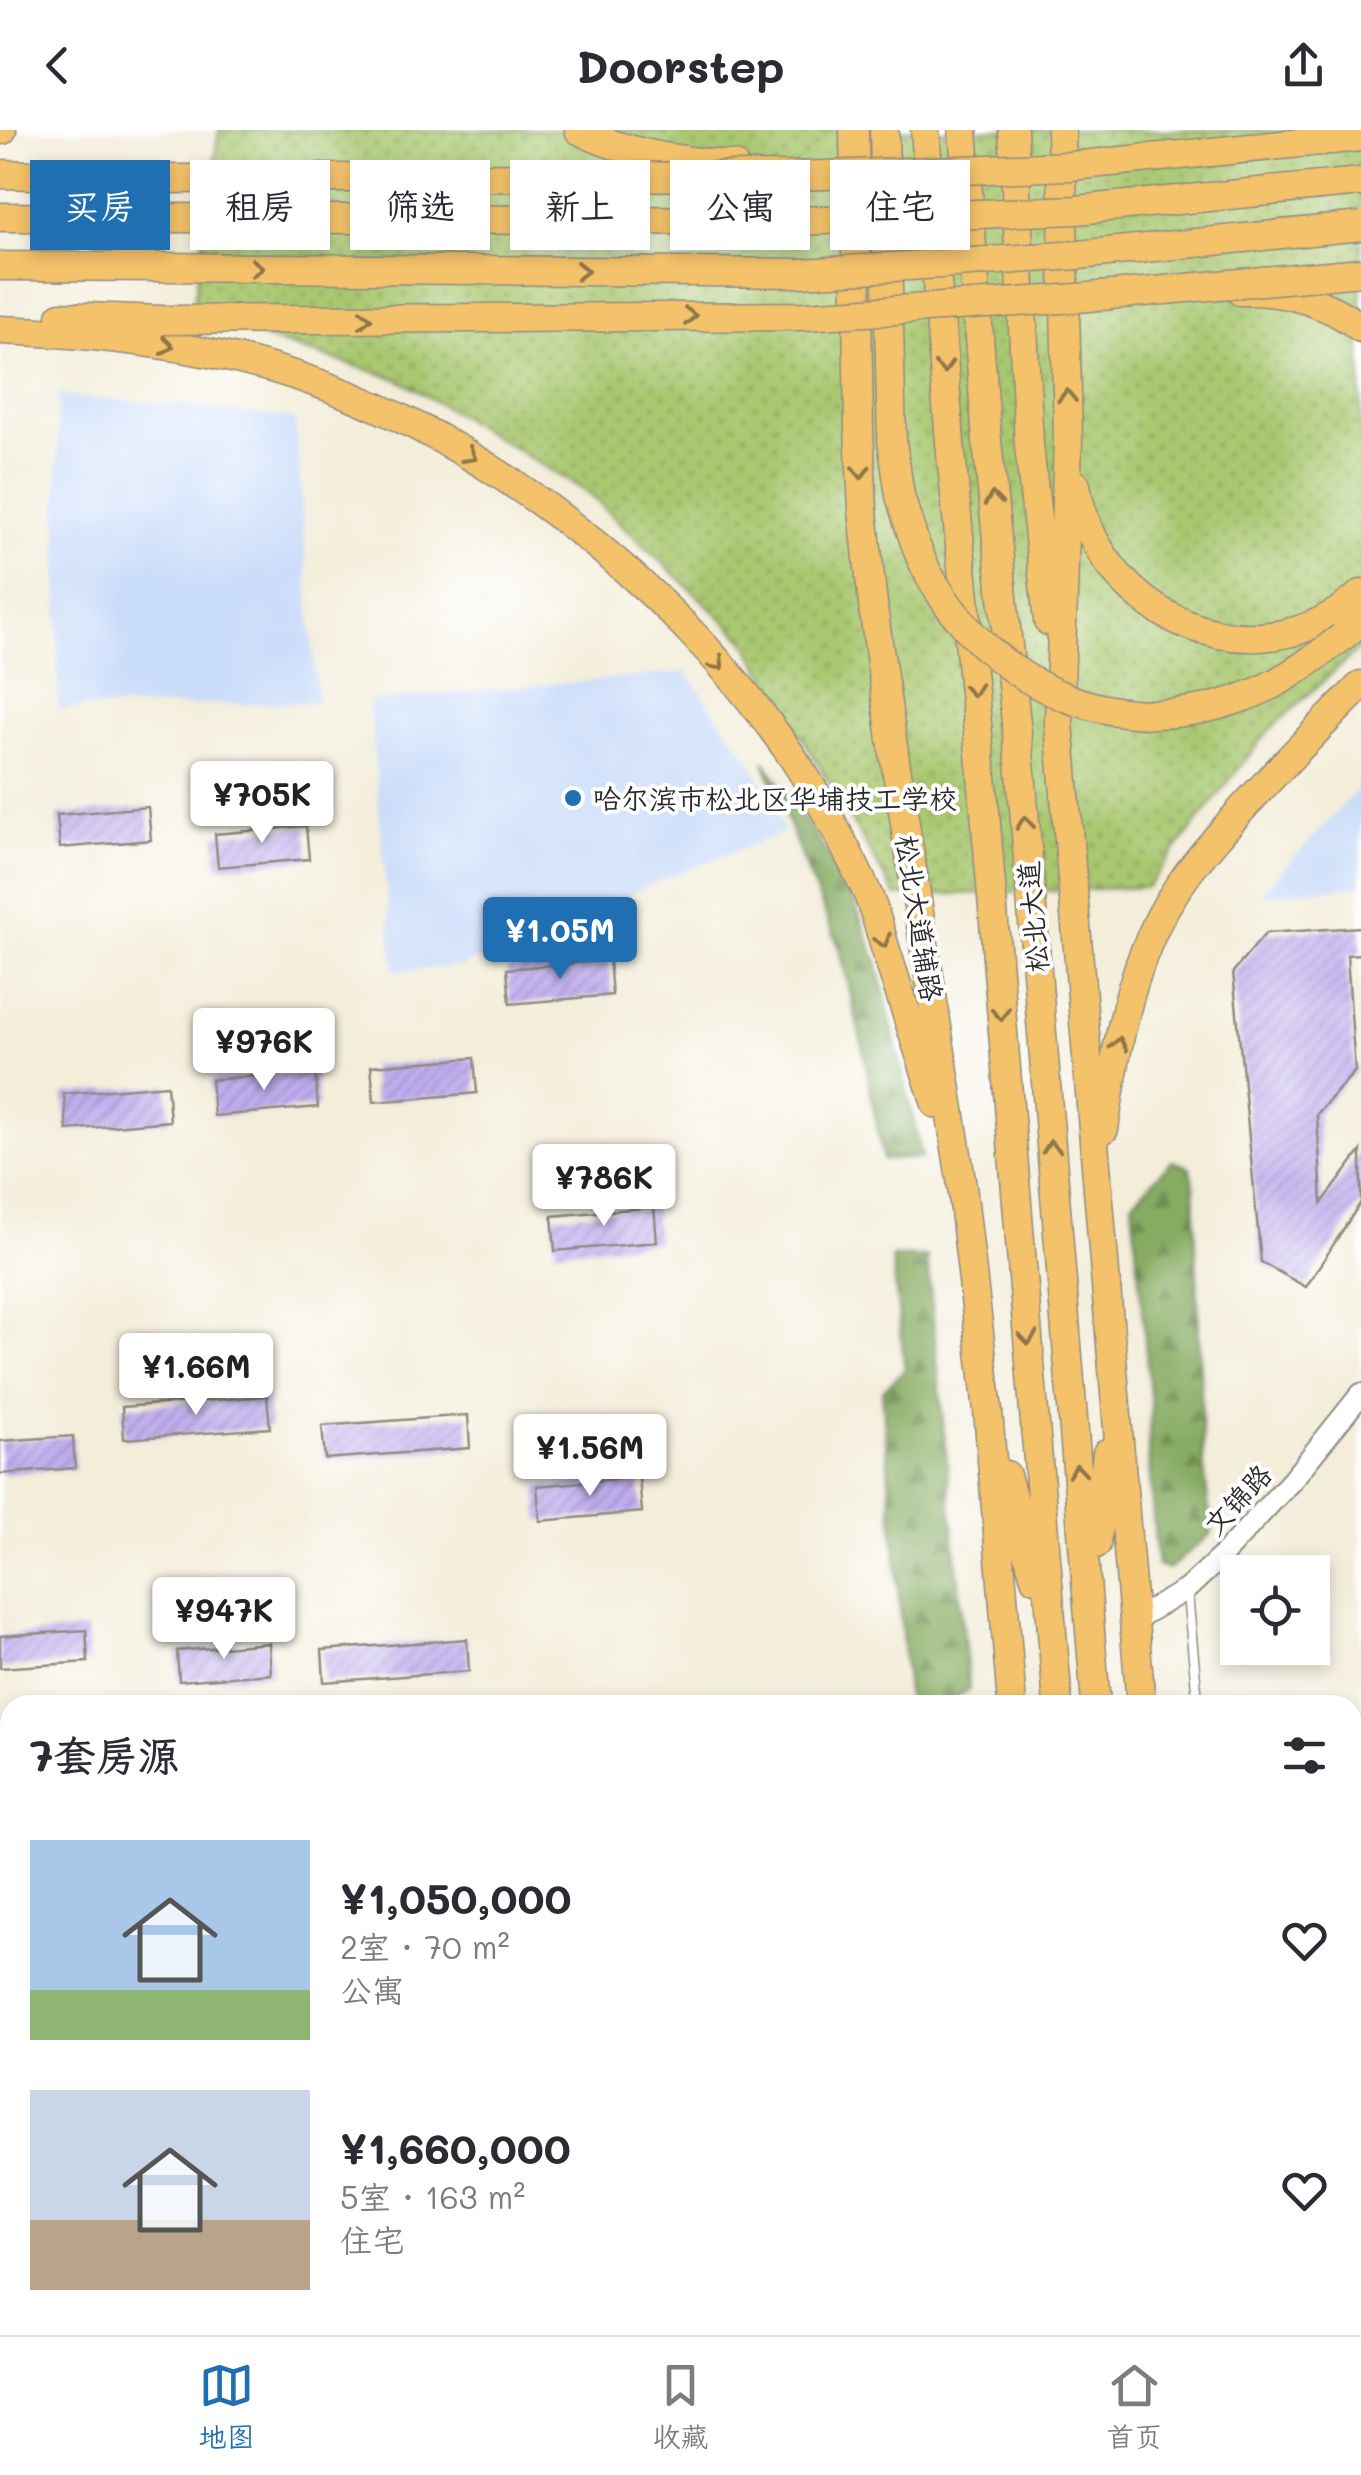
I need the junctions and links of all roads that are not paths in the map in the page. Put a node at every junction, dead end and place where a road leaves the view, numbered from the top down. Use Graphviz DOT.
graph roads {
  1 [pos="579,130"];
  2 [pos="854,130"];
  3 [pos="884,130"];
  4 [pos="925,130"];
  5 [pos="963,130"];
  6 [pos="1013,130"];
  7 [pos="1060,130"];
  8 [pos="1361,137"];
  9 [pos="970,170"];
  10 [pos="0,174"];
  11 [pos="830,175"];
  12 [pos="1361,182"];
  13 [pos="0,216"];
  14 [pos="1361,226"];
  15 [pos="0,266"];
  16 [pos="1361,272"];
  17 [pos="1078,298"];
  18 [pos="0,314"];
  19 [pos="1361,328"];
  20 [pos="0,330"];
  21 [pos="1068,438"];
  22 [pos="1361,594"];
  23 [pos="1352,629"];
  24 [pos="1361,685"];
  25 [pos="1059,722"];
  26 [pos="1098,1175"];
  27 [pos="962,1186"];
  28 [pos="1114,1402"];
  29 [pos="1358,1403"];
  30 [pos="988,1411"];
  31 [pos="1187,1590"];
  32 [pos="1088,1603"];
  33 [pos="1134,1620"];
  34 [pos="1052,1639"];
  35 [pos="1011,1695"];
  36 [pos="1057,1695"];
  37 [pos="1095,1695"];
  38 [pos="1139,1695"];
  39 [pos="1197,1695"];
  1 -- 11 [label="highway, bridge"];
  2 -- 27 [label="highway, 松北大道辅路, one-way"];
  3 -- 23 [label="highway, bridge"];
  4 -- 34 [label="highway, 松北大道, one-way"];
  32 -- 5 [label="highway, 松北大道, one-way"];
  6 -- 25 [label="highway"];
  21 -- 7 [label="highway, one-way"];
  8 -- 9 [label="highway, bridge"];
  10 -- 11 [label="highway, bridge"];
  12 -- 13 [label="highway, bridge"];
  15 -- 14 [label="highway, one-way, bridge"];
  16 -- 17 [label="highway, bridge"];
  18 -- 17 [label="highway, one-way, bridge"];
  17 -- 19 [label="highway, bridge"];
  20 -- 27 [label="highway, one-way"];
  21 -- 22 [label="highway"];
  21 -- 25 [label="highway"];
  26 -- 24 [label="highway, one-way"];
  25 -- 26 [label="highway"];
  26 -- 28 [label="highway"];
  27 -- 30 [label="highway, 松北大道辅路"];
  28 -- 32 [label="highway"];
  28 -- 33 [label="highway"];
  29 -- 31 [label="street, 文锦路"];
  30 -- 34 [label="highway"];
  30 -- 35 [label="highway, 松北大道辅路"];
  31 -- 33 [label="street, 文锦路"];
  31 -- 39 [label="lane"];
  32 -- 37 [label="highway, 松北大道"];
  33 -- 38 [label="highway"];
  34 -- 36 [label="highway, 松北大道"];
}
